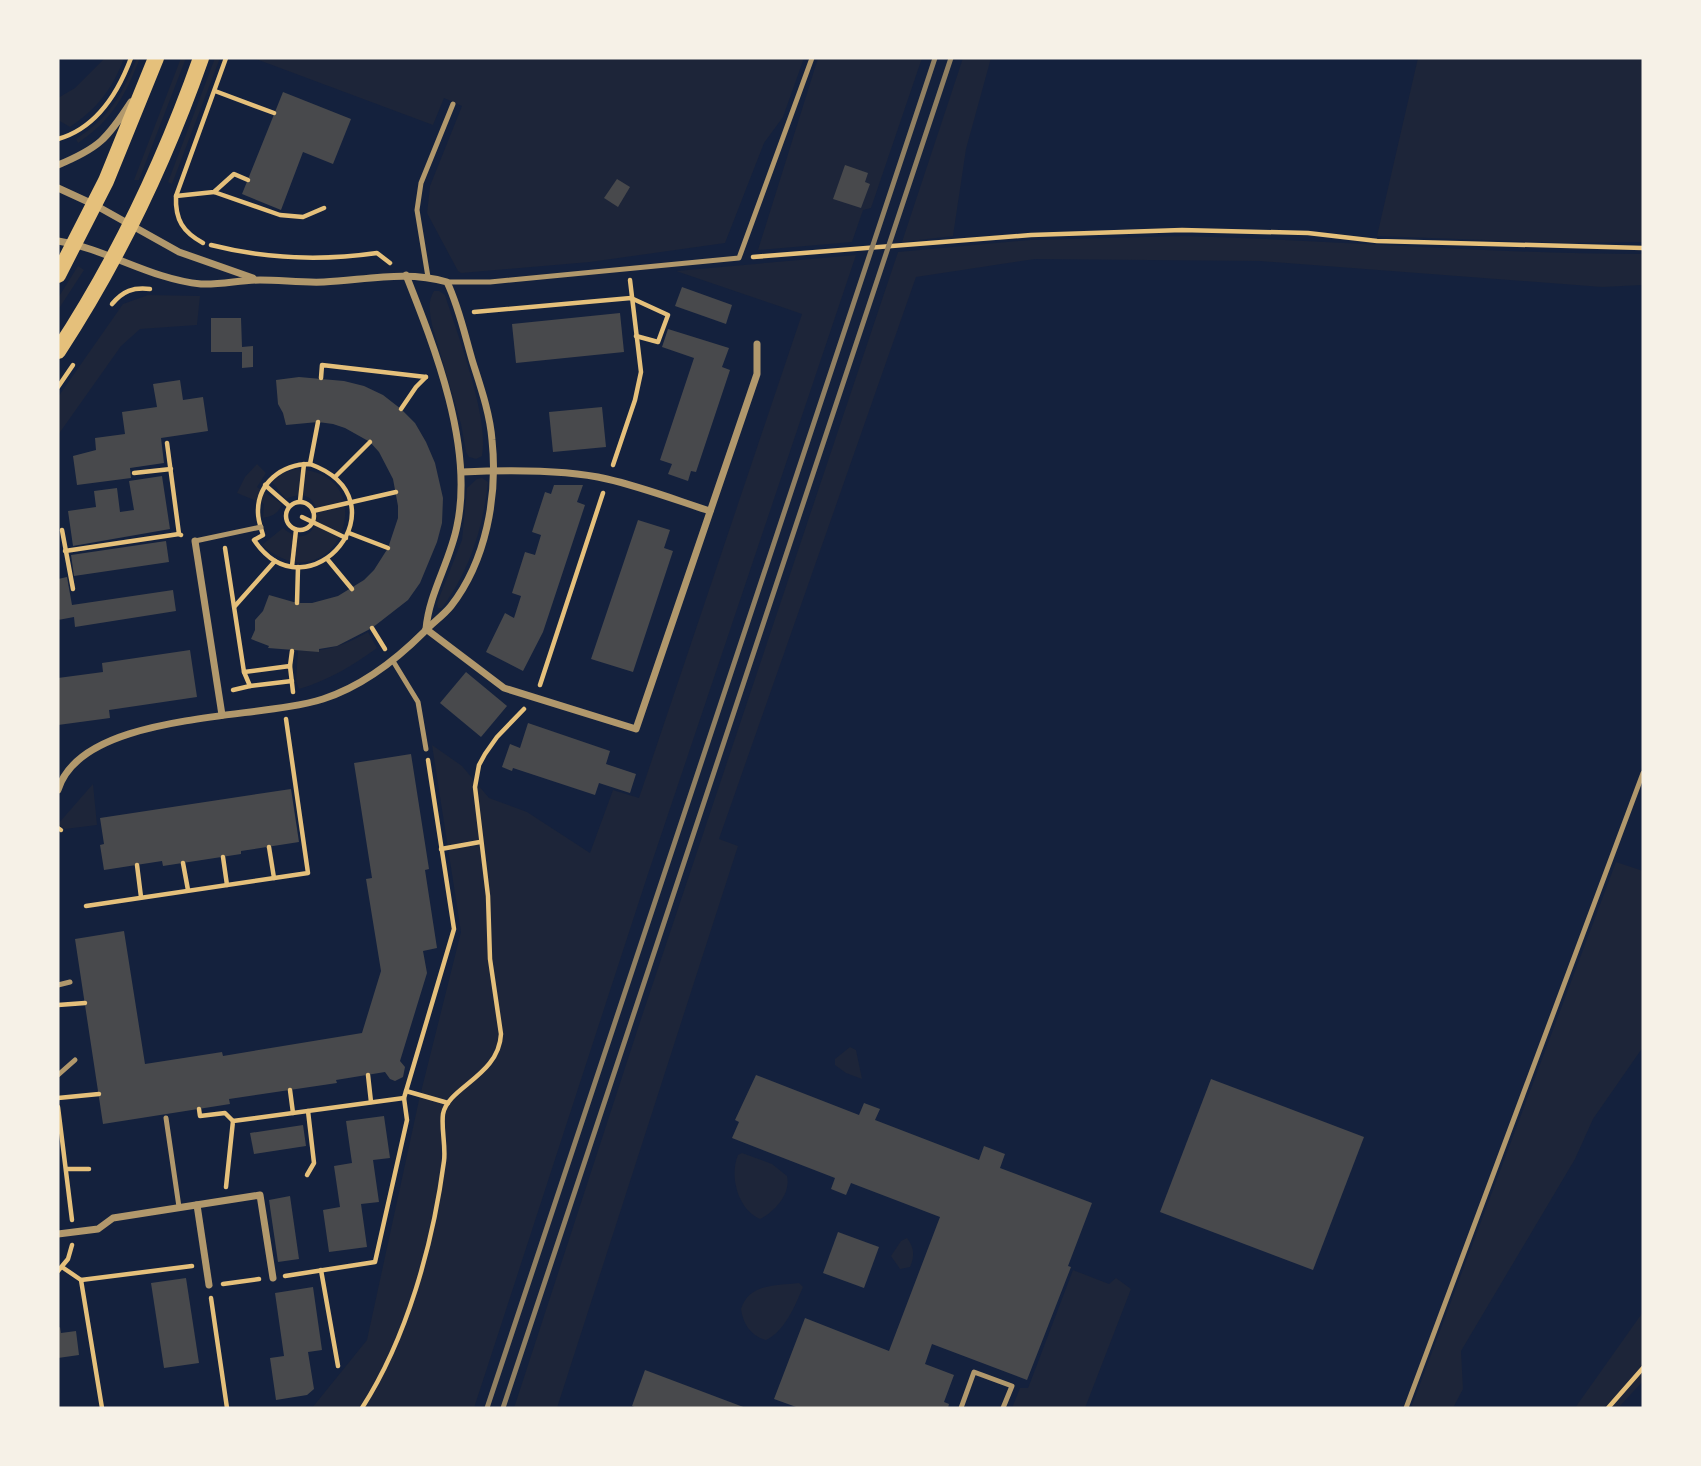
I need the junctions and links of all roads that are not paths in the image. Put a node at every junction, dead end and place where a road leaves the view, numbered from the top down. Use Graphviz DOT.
graph roads {
  1 [pos="156,58"];
  2 [pos="201,58"];
  3 [pos="811,58"];
  4 [pos="149,75"];
  5 [pos="453,104"];
  6 [pos="58,165"];
  7 [pos="58,188"];
  8 [pos="95,205"];
  9 [pos="131,226"];
  10 [pos="58,241"];
  11 [pos="75,244"];
  12 [pos="114,260"];
  13 [pos="58,275"];
  14 [pos="406,275"];
  15 [pos="428,277"];
  16 [pos="257,280"];
  17 [pos="447,282"];
  18 [pos="757,344"];
  19 [pos="58,351"];
  20 [pos="494,471"];
  21 [pos="462,472"];
  22 [pos="710,511"];
  23 [pos="261,527"];
  24 [pos="195,541"];
  25 [pos="426,629"];
  26 [pos="393,661"];
  27 [pos="222,715"];
  28 [pos="426,749"];
  29 [pos="1643,772"];
  30 [pos="58,786"];
  31 [pos="70,982"];
  32 [pos="58,985"];
  33 [pos="75,1060"];
  34 [pos="58,1075"];
  35 [pos="166,1118"];
  36 [pos="197,1205"];
  37 [pos="179,1208"];
  38 [pos="58,1234"];
  39 [pos="273,1278"];
  40 [pos="209,1285"];
  41 [pos="961,1408"];
  42 [pos="1003,1408"];
  43 [pos="1406,1408"];
  1 -- 4 [label="main road"];
  2 -- 9 [label="main road"];
  3 -- 17 [label="lane"];
  4 -- 6 [label="street"];
  4 -- 8 [label="main road"];
  5 -- 15 [label="lane"];
  7 -- 8 [label="street"];
  8 -- 9 [label="street"];
  8 -- 11 [label="main road"];
  9 -- 12 [label="main road"];
  9 -- 16 [label="street"];
  10 -- 11 [label="street"];
  11 -- 12 [label="street"];
  11 -- 13 [label="main road"];
  12 -- 16 [label="street"];
  12 -- 19 [label="main road"];
  14 -- 15 [label="street"];
  14 -- 16 [label="street"];
  14 -- 21 [label="street"];
  15 -- 17 [label="street"];
  17 -- 20 [label="street"];
  18 -- 22 [label="street"];
  20 -- 21 [label="street"];
  20 -- 22 [label="street"];
  20 -- 25 [label="street"];
  21 -- 25 [label="street"];
  22 -- 25 [label="street"];
  23 -- 24 [label="lane"];
  24 -- 27 [label="street"];
  25 -- 26 [label="street"];
  26 -- 27 [label="street"];
  26 -- 28 [label="lane"];
  27 -- 30 [label="street"];
  29 -- 43 [label="lane"];
  31 -- 32 [label="lane"];
  33 -- 34 [label="lane"];
  35 -- 37 [label="lane"];
  36 -- 37 [label="street"];
  36 -- 39 [label="street"];
  36 -- 40 [label="street"];
  37 -- 38 [label="street"];
  41 -- 42 [label="lane"];
}
